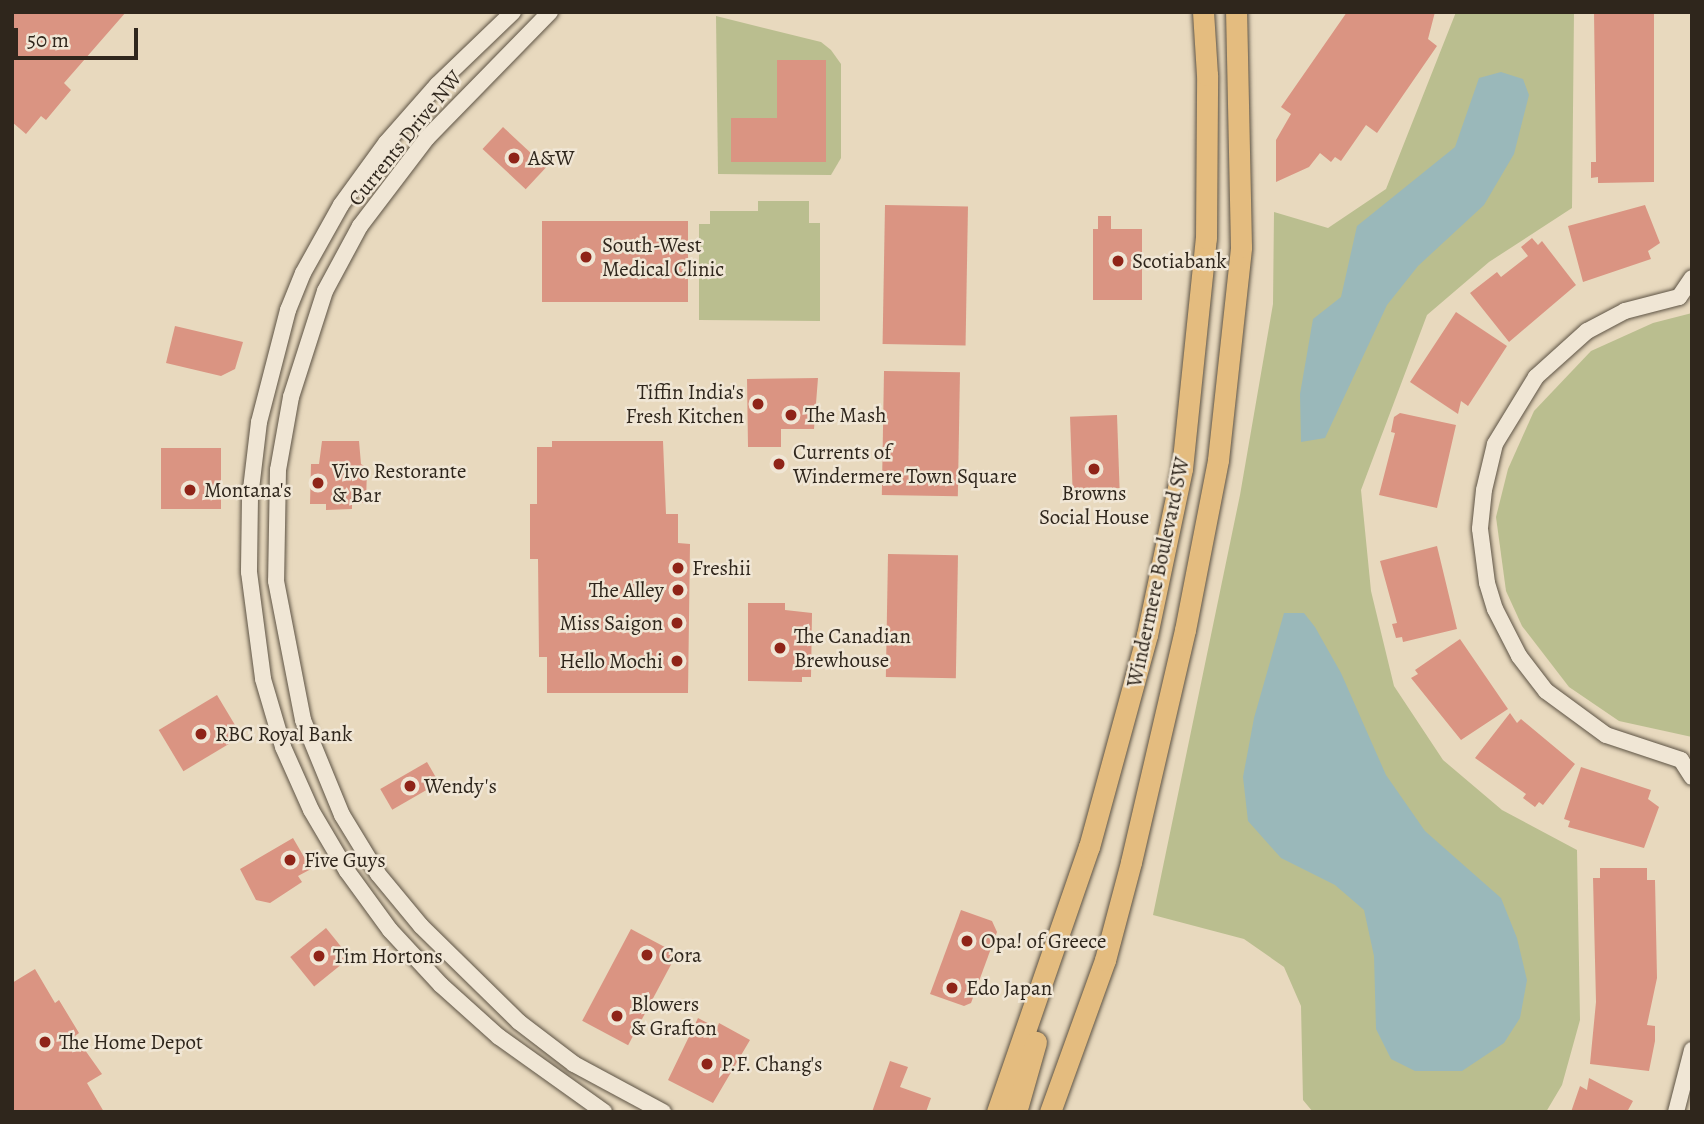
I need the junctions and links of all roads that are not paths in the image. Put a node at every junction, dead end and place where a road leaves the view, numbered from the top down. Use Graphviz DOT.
graph roads {
  1 [pos="513,12"];
  2 [pos="550,12"];
  3 [pos="1203,12"];
  4 [pos="1236,12"];
  5 [pos="1692,278"];
  6 [pos="1692,777"];
  7 [pos="1034,1012"];
  8 [pos="1692,1050"];
  9 [pos="604,1112"];
  10 [pos="663,1112"];
  11 [pos="997,1112"];
  12 [pos="1016,1112"];
  13 [pos="1050,1112"];
  14 [pos="1676,1112"];
  1 -- 9 [label="street, Currents Drive NW"];
  2 -- 10 [label="street, Currents Drive NW"];
  3 -- 7 [label="main road, Windermere Boulevard SW"];
  4 -- 13 [label="main road, Windermere Boulevard SW"];
  5 -- 6 [label="street"];
  7 -- 11 [label="main road, Windermere Boulevard SW"];
  7 -- 12 [label="main road"];
  8 -- 14 [label="street"];
}
